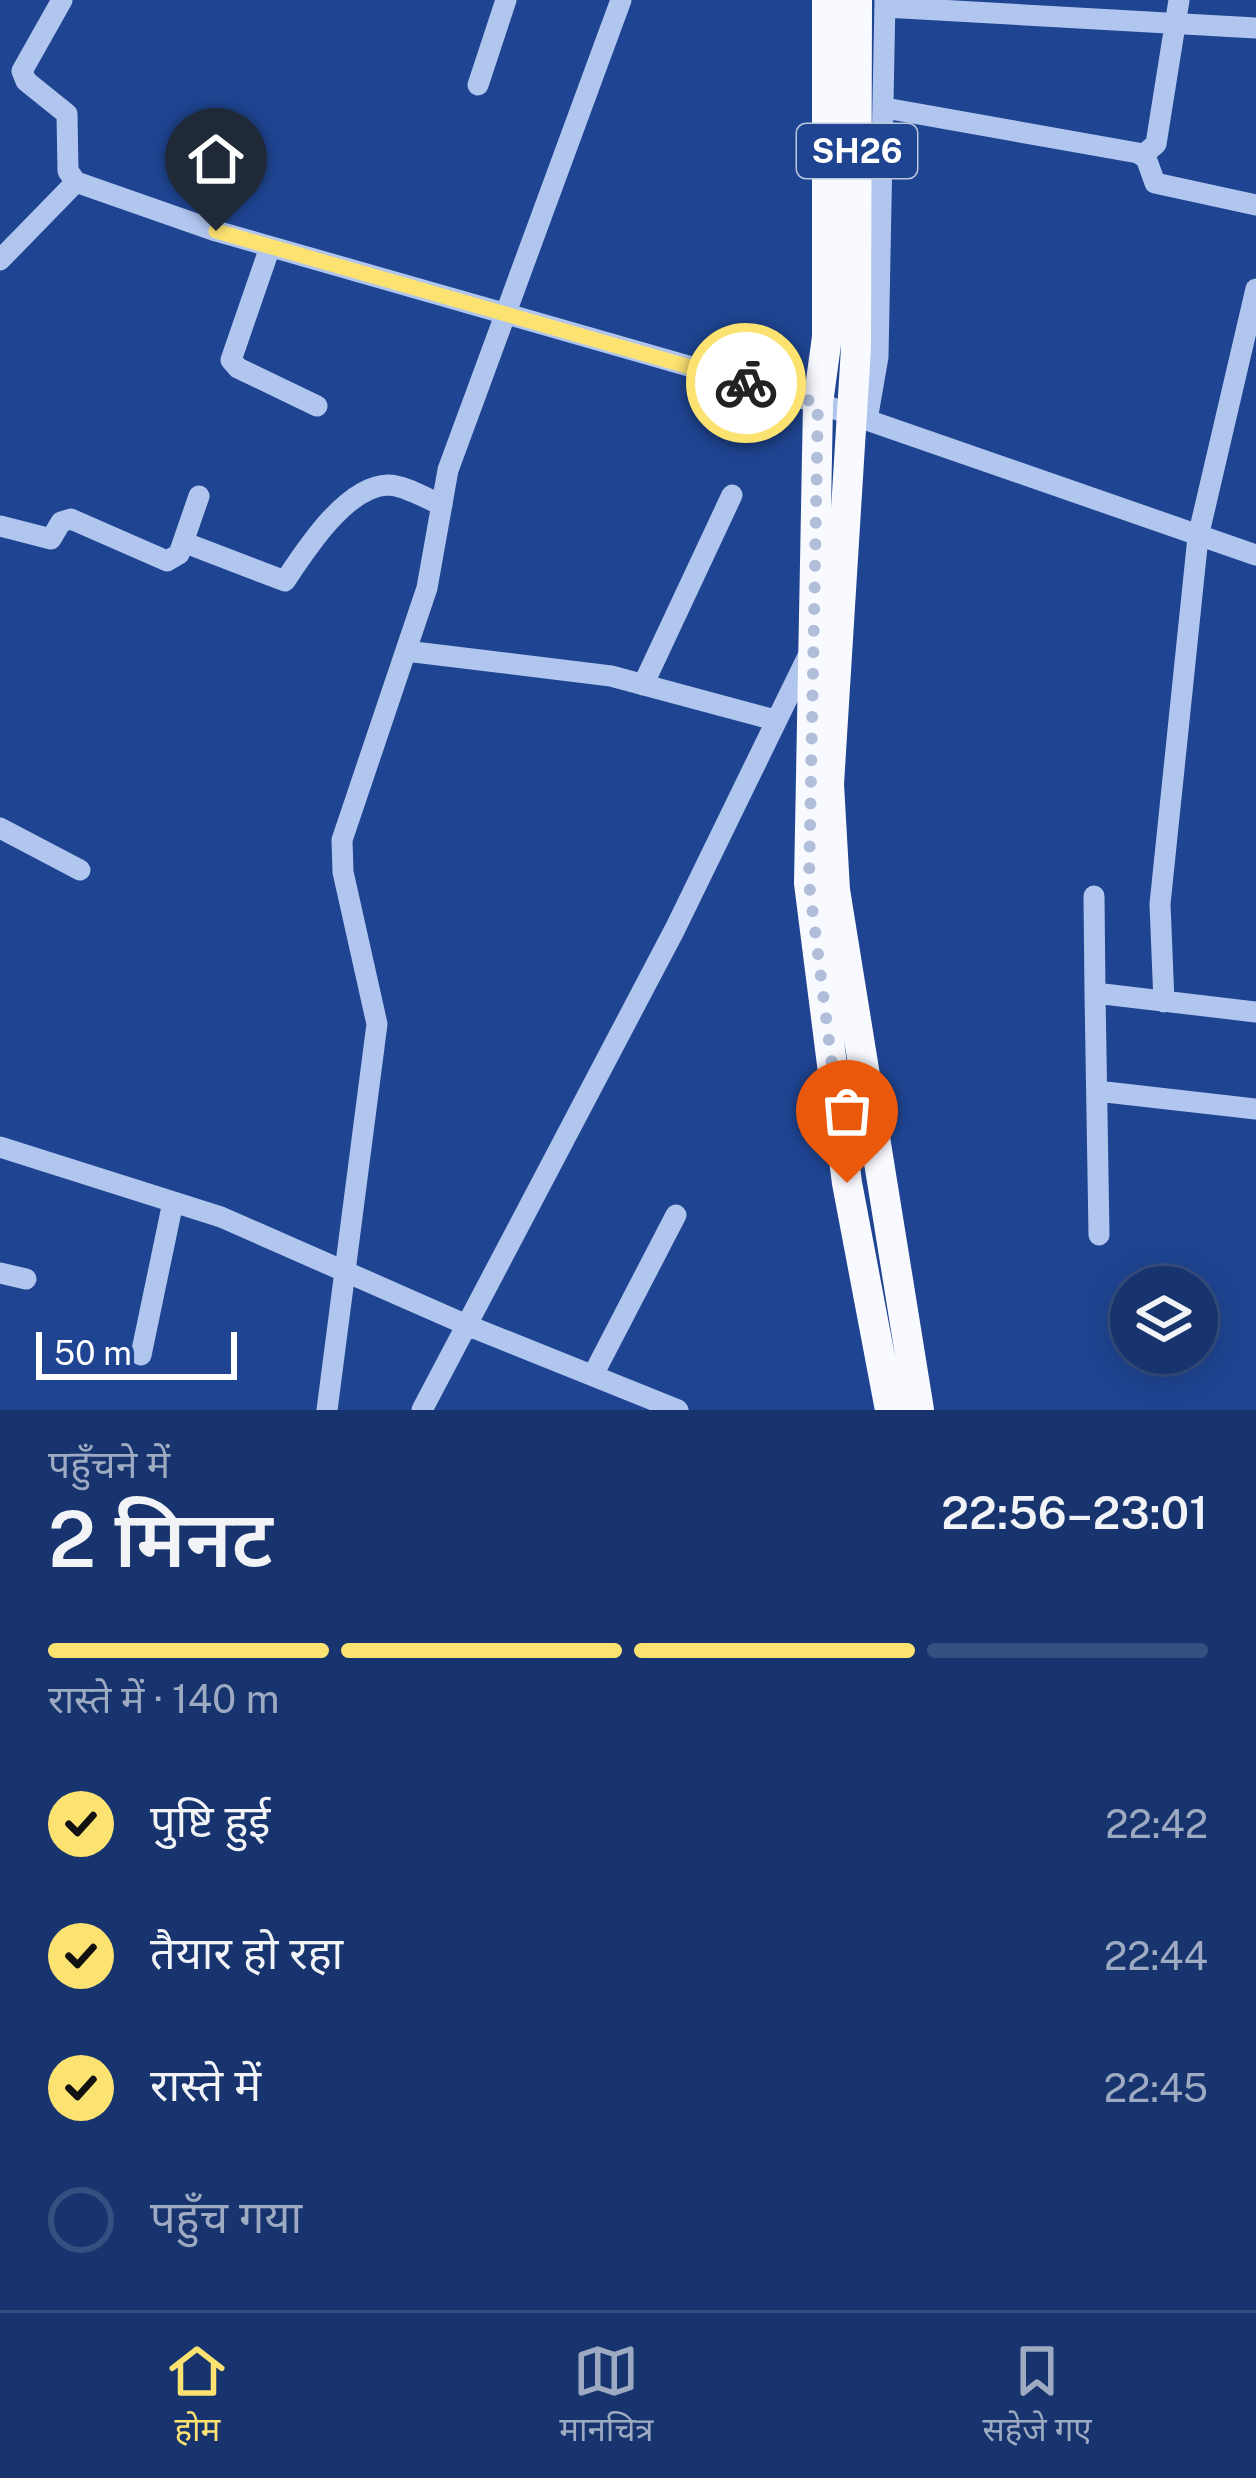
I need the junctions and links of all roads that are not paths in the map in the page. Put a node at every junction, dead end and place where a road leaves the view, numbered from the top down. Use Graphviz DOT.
graph roads {
  1 [pos="62,0"];
  2 [pos="506,0"];
  3 [pos="827,0"];
  4 [pos="1179,0"];
  5 [pos="619,1"];
  6 [pos="876,2"];
  7 [pos="1176,25"];
  8 [pos="1256,28"];
  9 [pos="478,85"];
  10 [pos="885,108"];
  11 [pos="1143,155"];
  12 [pos="76,182"];
  13 [pos="1256,205"];
  14 [pos="270,247"];
  15 [pos="0,260"];
  16 [pos="1256,289"];
  17 [pos="506,317"];
  18 [pos="818,403"];
  19 [pos="317,406"];
  20 [pos="858,417"];
  21 [pos="732,495"];
  22 [pos="199,496"];
  23 [pos="442,506"];
  24 [pos="0,526"];
  25 [pos="1198,537"];
  26 [pos="183,542"];
  27 [pos="1256,555"];
  28 [pos="839,597"];
  29 [pos="812,649"];
  30 [pos="406,651"];
  31 [pos="643,685"];
  32 [pos="775,720"];
  33 [pos="0,828"];
  34 [pos="80,870"];
  35 [pos="1094,896"];
  36 [pos="1095,994"];
  37 [pos="1164,1001"];
  38 [pos="1256,1012"];
  39 [pos="1096,1090"];
  40 [pos="1256,1109"];
  41 [pos="0,1147"];
  42 [pos="173,1202"];
  43 [pos="676,1215"];
  44 [pos="1099,1235"];
  45 [pos="347,1271"];
  46 [pos="0,1273"];
  47 [pos="26,1279"];
  48 [pos="469,1326"];
  49 [pos="141,1355"];
  50 [pos="593,1375"];
  51 [pos="669,1408"];
  52 [pos="327,1410"];
  53 [pos="422,1410"];
  54 [pos="890,1410"];
  55 [pos="919,1410"];
  1 -- 12 [label="street"];
  2 -- 9 [label="street"];
  3 -- 18 [label="main road, SH26"];
  4 -- 7 [label="street"];
  5 -- 17 [label="street"];
  6 -- 7 [label="street"];
  6 -- 10 [label="street"];
  6 -- 20 [label="main road, SH26"];
  7 -- 8 [label="street"];
  7 -- 11 [label="street"];
  10 -- 11 [label="street"];
  10 -- 20 [label="street"];
  11 -- 13 [label="street"];
  12 -- 14 [label="street"];
  12 -- 15 [label="street"];
  14 -- 17 [label="street"];
  14 -- 19 [label="street"];
  16 -- 25 [label="street"];
  17 -- 18 [label="street"];
  17 -- 23 [label="street"];
  18 -- 20 [label="street"];
  18 -- 29 [label="main road, SH26"];
  20 -- 25 [label="street"];
  20 -- 28 [label="main road, SH26"];
  21 -- 31 [label="street"];
  22 -- 26 [label="street"];
  23 -- 26 [label="street"];
  23 -- 30 [label="street"];
  24 -- 26 [label="street"];
  25 -- 27 [label="street"];
  25 -- 37 [label="street"];
  28 -- 29 [label="street"];
  28 -- 55 [label="main road, SH26"];
  29 -- 32 [label="street"];
  29 -- 54 [label="main road, SH26"];
  30 -- 31 [label="street"];
  30 -- 45 [label="street"];
  31 -- 32 [label="street"];
  32 -- 48 [label="street"];
  33 -- 34 [label="street"];
  35 -- 36 [label="street"];
  36 -- 37 [label="street"];
  36 -- 39 [label="street"];
  37 -- 38 [label="street"];
  39 -- 40 [label="street"];
  39 -- 44 [label="street"];
  41 -- 42 [label="street"];
  42 -- 45 [label="street"];
  42 -- 49 [label="street"];
  43 -- 50 [label="street"];
  45 -- 48 [label="street"];
  45 -- 52 [label="street"];
  46 -- 47 [label="street"];
  48 -- 50 [label="street"];
  48 -- 53 [label="street"];
  50 -- 51 [label="street"];
}
